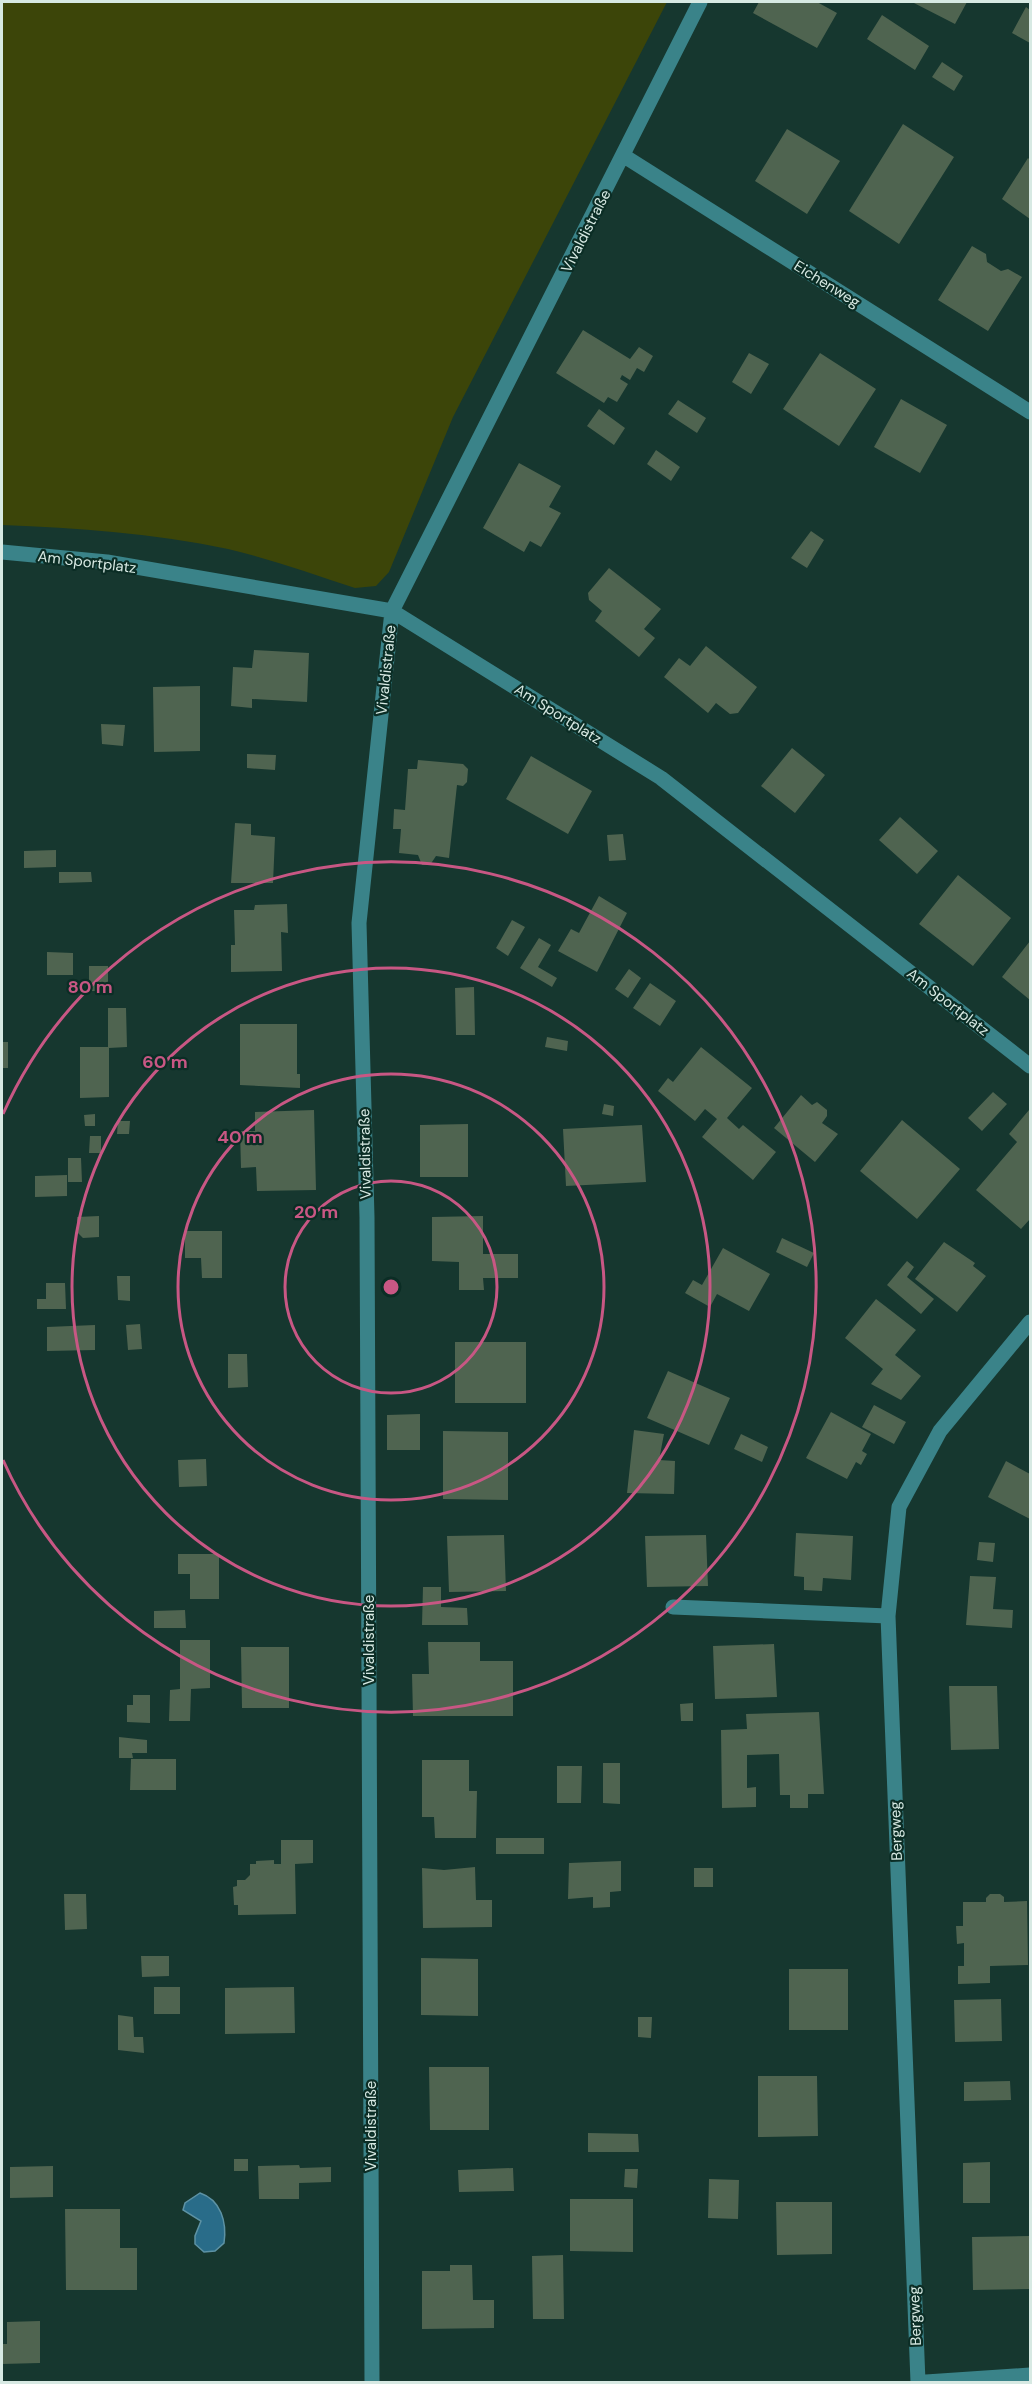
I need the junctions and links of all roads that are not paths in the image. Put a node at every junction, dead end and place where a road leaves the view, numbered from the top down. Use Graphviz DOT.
graph roads {
  1 [pos="700,2"];
  2 [pos="624,156"];
  3 [pos="1030,412"];
  4 [pos="2,552"];
  5 [pos="392,611"];
  6 [pos="1030,1066"];
  7 [pos="1030,1322"];
  8 [pos="673,1607"];
  9 [pos="888,1616"];
  10 [pos="1030,2375"];
  11 [pos="372,2382"];
  12 [pos="918,2382"];
  13 [pos="926,2382"];
  1 -- 2 [label="street, Vivaldistraße"];
  2 -- 3 [label="street, Eichenweg"];
  2 -- 5 [label="street, Vivaldistraße"];
  4 -- 5 [label="street, Am Sportplatz"];
  5 -- 6 [label="street, Am Sportplatz"];
  5 -- 11 [label="street, Vivaldistraße"];
  7 -- 9 [label="street, Bergweg"];
  8 -- 9 [label="street"];
  9 -- 12 [label="street, Bergweg"];
  10 -- 13 [label="street"];
}
